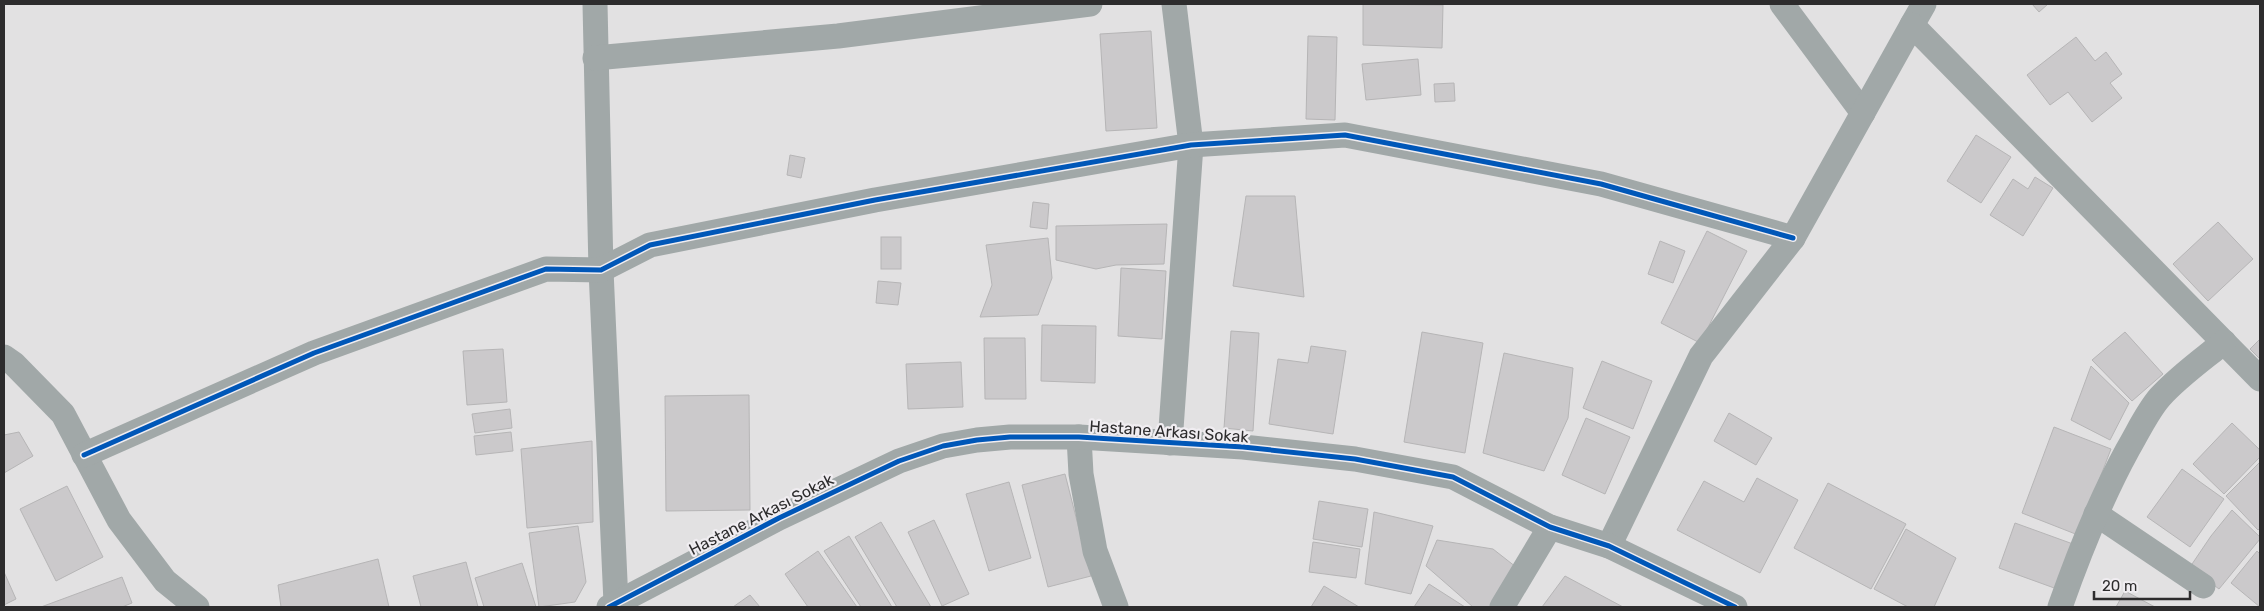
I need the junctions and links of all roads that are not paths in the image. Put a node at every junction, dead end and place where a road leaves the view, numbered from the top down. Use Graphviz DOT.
graph roads {
  1 [pos="595,4"];
  2 [pos="1090,4"];
  3 [pos="1174,4"];
  4 [pos="1782,4"];
  5 [pos="1924,4"];
  6 [pos="1912,25"];
  7 [pos="595,58"];
  8 [pos="1863,113"];
  9 [pos="1192,145"];
  10 [pos="1793,238"];
  11 [pos="601,270"];
  12 [pos="2224,342"];
  13 [pos="4,357"];
  14 [pos="2260,380"];
  15 [pos="1079,437"];
  16 [pos="1170,443"];
  17 [pos="84,455"];
  18 [pos="2096,514"];
  19 [pos="1550,527"];
  20 [pos="1608,546"];
  21 [pos="2203,586"];
  22 [pos="612,605"];
  23 [pos="197,607"];
  24 [pos="1116,607"];
  25 [pos="1502,607"];
  26 [pos="1735,607"];
  27 [pos="2060,607"];
  1 -- 7 [label="street"];
  2 -- 7 [label="street"];
  3 -- 9 [label="street"];
  4 -- 8 [label="street"];
  5 -- 6 [label="street"];
  6 -- 8 [label="street"];
  6 -- 12 [label="street"];
  7 -- 11 [label="street"];
  8 -- 10 [label="street"];
  9 -- 10 [label="street"];
  9 -- 11 [label="street"];
  9 -- 16 [label="street"];
  10 -- 20 [label="street"];
  11 -- 17 [label="street"];
  11 -- 22 [label="street"];
  12 -- 14 [label="street"];
  12 -- 18 [label="street"];
  13 -- 17 [label="street"];
  15 -- 16 [label="street, Hastane Arkası Sokak"];
  15 -- 22 [label="street, Hastane Arkası Sokak"];
  15 -- 24 [label="street"];
  16 -- 19 [label="street, Hastane Arkası Sokak"];
  17 -- 23 [label="street"];
  18 -- 21 [label="street"];
  18 -- 27 [label="street"];
  19 -- 20 [label="street, Hastane Arkası Sokak"];
  19 -- 25 [label="street"];
  20 -- 26 [label="street, Hastane Arkası Sokak"];
}
